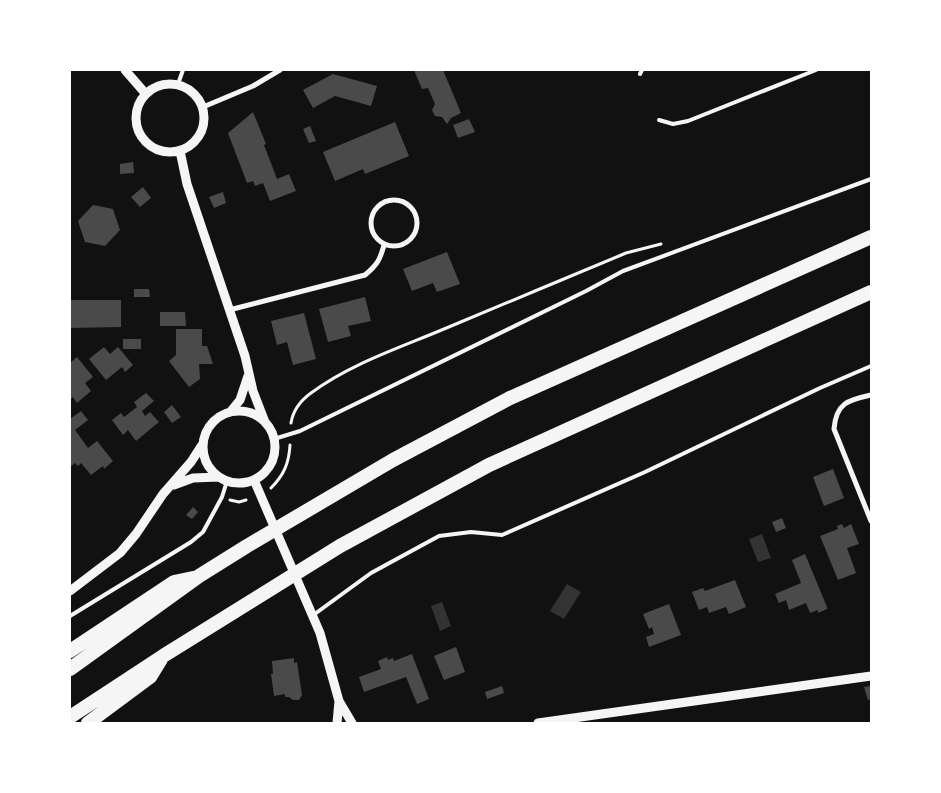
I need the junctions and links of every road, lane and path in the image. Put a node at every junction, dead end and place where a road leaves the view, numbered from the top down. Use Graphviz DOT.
graph roads {
  1 [pos="125,70"];
  2 [pos="183,70"];
  3 [pos="280,70"];
  4 [pos="816,70"];
  5 [pos="178,84"];
  6 [pos="145,93"];
  7 [pos="202,107"];
  8 [pos="660,120"];
  9 [pos="180,151"];
  10 [pos="871,179"];
  11 [pos="871,237"];
  12 [pos="384,245"];
  13 [pos="871,292"];
  14 [pos="229,310"];
  15 [pos="871,366"];
  16 [pos="249,375"];
  17 [pos="871,395"];
  18 [pos="232,411"];
  19 [pos="265,422"];
  20 [pos="274,439"];
  21 [pos="202,445"];
  22 [pos="223,480"];
  23 [pos="254,480"];
  24 [pos="172,486"];
  25 [pos="222,497"];
  26 [pos="246,500"];
  27 [pos="871,521"];
  28 [pos="199,576"];
  29 [pos="70,591"];
  30 [pos="70,616"];
  31 [pos="312,616"];
  32 [pos="70,651"];
  33 [pos="163,656"];
  34 [pos="70,669"];
  35 [pos="871,676"];
  36 [pos="339,701"];
  37 [pos="70,717"];
  38 [pos="88,723"];
  39 [pos="337,723"];
  40 [pos="352,723"];
  41 [pos="538,723"];
  1 -- 6 [label="street"];
  2 -- 5 [label="lane"];
  3 -- 7 [label="street"];
  4 -- 8 [label="lane"];
  5 -- 6 [label="street"];
  5 -- 7 [label="street"];
  6 -- 9 [label="street"];
  7 -- 9 [label="street"];
  9 -- 14 [label="street"];
  10 -- 20 [label="lane"];
  11 -- 28 [label="highway"];
  12 -- 12 [label="street"];
  12 -- 14 [label="street"];
  13 -- 33 [label="highway"];
  14 -- 16 [label="street"];
  15 -- 31 [label="lane"];
  16 -- 18 [label="street"];
  16 -- 19 [label="street"];
  17 -- 27 [label="street"];
  18 -- 19 [label="street"];
  18 -- 21 [label="street"];
  19 -- 20 [label="street"];
  20 -- 23 [label="street"];
  21 -- 22 [label="street"];
  21 -- 24 [label="street"];
  22 -- 23 [label="street"];
  22 -- 24 [label="street"];
  22 -- 25 [label="lane"];
  23 -- 31 [label="street"];
  24 -- 29 [label="street"];
  25 -- 26 [label="path"];
  25 -- 30 [label="lane"];
  28 -- 32 [label="highway"];
  28 -- 34 [label="highway"];
  31 -- 36 [label="street"];
  33 -- 37 [label="highway"];
  33 -- 38 [label="highway"];
  35 -- 41 [label="street"];
  36 -- 39 [label="street"];
  36 -- 40 [label="street"];
}
